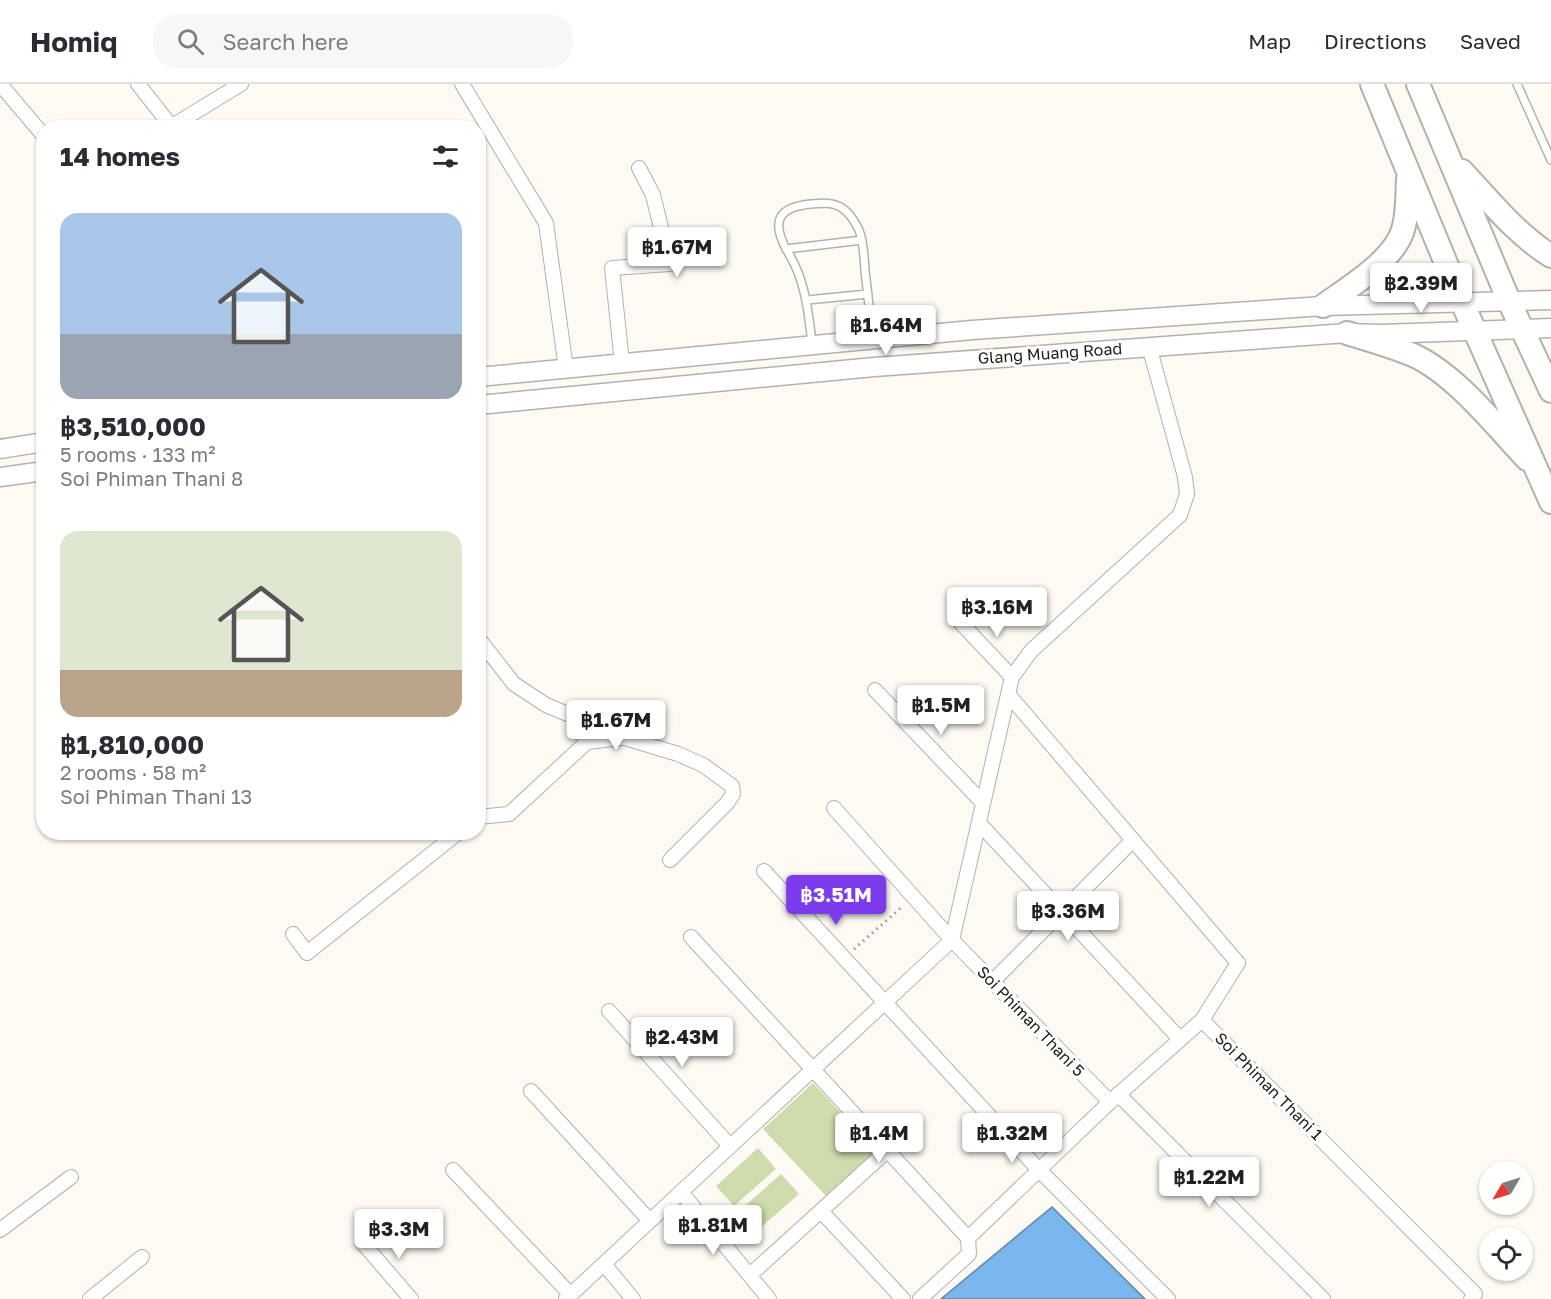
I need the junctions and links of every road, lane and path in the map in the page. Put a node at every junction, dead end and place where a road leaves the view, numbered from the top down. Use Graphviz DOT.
graph roads {
  1 [pos="0,84"];
  2 [pos="138,84"];
  3 [pos="241,84"];
  4 [pos="462,84"];
  5 [pos="1372,84"];
  6 [pos="1418,84"];
  7 [pos="1517,84"];
  8 [pos="165,120"];
  9 [pos="182,120"];
  10 [pos="484,120"];
  11 [pos="486,124"];
  12 [pos="36,127"];
  13 [pos="1451,159"];
  14 [pos="1551,160"];
  15 [pos="639,168"];
  16 [pos="1408,176"];
  17 [pos="862,240"];
  18 [pos="786,249"];
  19 [pos="1551,256"];
  20 [pos="868,294"];
  21 [pos="807,300"];
  22 [pos="1551,300"];
  23 [pos="1509,301"];
  24 [pos="1462,303"];
  25 [pos="1323,306"];
  26 [pos="1522,328"];
  27 [pos="1551,328"];
  28 [pos="1475,330"];
  29 [pos="1347,333"];
  30 [pos="872,339"];
  31 [pos="812,345"];
  32 [pos="1149,346"];
  33 [pos="622,363"];
  34 [pos="874,367"];
  35 [pos="566,369"];
  36 [pos="486,376"];
  37 [pos="1551,391"];
  38 [pos="486,404"];
  39 [pos="36,443"];
  40 [pos="0,449"];
  41 [pos="1538,471"];
  42 [pos="36,472"];
  43 [pos="0,477"];
  44 [pos="1551,502"];
  45 [pos="959,621"];
  46 [pos="486,648"];
  47 [pos="1012,677"];
  48 [pos="875,690"];
  49 [pos="1008,694"];
  50 [pos="625,738"];
  51 [pos="983,803"];
  52 [pos="834,808"];
  53 [pos="486,816"];
  54 [pos="979,823"];
  55 [pos="449,840"];
  56 [pos="1133,840"];
  57 [pos="670,860"];
  58 [pos="764,871"];
  59 [pos="914,897"];
  60 [pos="1062,912"];
  61 [pos="293,934"];
  62 [pos="691,937"];
  63 [pos="952,940"];
  64 [pos="844,958"];
  65 [pos="992,982"];
  66 [pos="885,1002"];
  67 [pos="609,1011"];
  68 [pos="1202,1020"];
  69 [pos="1180,1039"];
  70 [pos="813,1069"];
  71 [pos="531,1090"];
  72 [pos="1114,1098"];
  73 [pos="730,1146"];
  74 [pos="888,1150"];
  75 [pos="453,1170"];
  76 [pos="1039,1170"];
  77 [pos="70,1177"];
  78 [pos="681,1192"];
  79 [pos="821,1211"];
  80 [pos="650,1221"];
  81 [pos="0,1230"];
  82 [pos="968,1238"];
  83 [pos="362,1242"];
  84 [pos="142,1257"];
  85 [pos="604,1264"];
  86 [pos="750,1275"];
  87 [pos="569,1297"];
  88 [pos="1476,1297"];
  89 [pos="90,1299"];
  90 [pos="411,1299"];
  91 [pos="633,1299"];
  92 [pos="769,1299"];
  93 [pos="903,1299"];
  94 [pos="920,1299"];
  95 [pos="1168,1299"];
  96 [pos="1323,1299"];
  1 -- 12 [label="street"];
  2 -- 8 [label="street"];
  3 -- 9 [label="street"];
  4 -- 10 [label="street"];
  5 -- 16 [label="highway"];
  6 -- 13 [label="highway"];
  7 -- 14 [label="lane"];
  11 -- 35 [label="street"];
  13 -- 19 [label="highway"];
  13 -- 23 [label="highway"];
  15 -- 33 [label="street"];
  16 -- 24 [label="highway"];
  16 -- 25 [label="highway"];
  17 -- 18 [label="lane"];
  17 -- 18 [label="lane"];
  17 -- 20 [label="lane"];
  18 -- 21 [label="lane"];
  20 -- 21 [label="lane"];
  20 -- 30 [label="lane"];
  21 -- 31 [label="lane"];
  22 -- 23 [label="main road, Glang Muang Road"];
  23 -- 24 [label="main road, Glang Muang Road"];
  23 -- 26 [label="highway"];
  24 -- 25 [label="main road, Glang Muang Road"];
  24 -- 28 [label="highway"];
  25 -- 30 [label="main road, Glang Muang Road"];
  26 -- 27 [label="main road, Glang Muang Road"];
  26 -- 28 [label="main road, Glang Muang Road"];
  26 -- 37 [label="highway"];
  28 -- 29 [label="main road, Glang Muang Road"];
  28 -- 41 [label="highway"];
  29 -- 32 [label="main road, Glang Muang Road"];
  29 -- 41 [label="highway"];
  30 -- 31 [label="main road, Glang Muang Road"];
  30 -- 34 [label="main road"];
  31 -- 33 [label="main road, Glang Muang Road"];
  32 -- 34 [label="main road, Glang Muang Road"];
  32 -- 47 [label="street"];
  33 -- 35 [label="main road, Glang Muang Road"];
  34 -- 38 [label="main road, Glang Muang Road"];
  35 -- 36 [label="main road, Glang Muang Road"];
  39 -- 40 [label="main road"];
  41 -- 44 [label="highway"];
  42 -- 43 [label="main road"];
  45 -- 47 [label="street"];
  46 -- 50 [label="street"];
  47 -- 49 [label="street"];
  48 -- 51 [label="street"];
  49 -- 51 [label="street"];
  49 -- 56 [label="street, Soi Phiman Thani 1"];
  50 -- 53 [label="street"];
  50 -- 57 [label="street"];
  51 -- 54 [label="street"];
  52 -- 59 [label="street, Soi Phiman Thani 5"];
  54 -- 60 [label="street"];
  54 -- 63 [label="street"];
  55 -- 61 [label="street"];
  56 -- 60 [label="street"];
  56 -- 68 [label="street, Soi Phiman Thani 1"];
  58 -- 64 [label="street"];
  59 -- 63 [label="street, Soi Phiman Thani 5"];
  59 -- 64 [label="path"];
  60 -- 65 [label="street"];
  60 -- 69 [label="street"];
  62 -- 70 [label="street"];
  63 -- 65 [label="street, Soi Phiman Thani 5"];
  63 -- 66 [label="street"];
  64 -- 66 [label="street"];
  65 -- 72 [label="street, Soi Phiman Thani 5"];
  66 -- 70 [label="street"];
  66 -- 76 [label="street"];
  67 -- 73 [label="street"];
  68 -- 69 [label="street"];
  68 -- 88 [label="street, Soi Phiman Thani 1"];
  69 -- 72 [label="street"];
  70 -- 73 [label="street"];
  70 -- 74 [label="street"];
  71 -- 80 [label="street"];
  72 -- 76 [label="street"];
  72 -- 96 [label="street, Soi Phiman Thani 5"];
  73 -- 78 [label="street"];
  74 -- 79 [label="street"];
  74 -- 82 [label="street"];
  75 -- 87 [label="street"];
  76 -- 82 [label="street"];
  76 -- 95 [label="street"];
  77 -- 81 [label="street"];
  78 -- 80 [label="street"];
  78 -- 86 [label="street"];
  79 -- 86 [label="street"];
  79 -- 93 [label="street"];
  80 -- 85 [label="street"];
  82 -- 94 [label="street"];
  83 -- 90 [label="street"];
  84 -- 89 [label="street"];
  85 -- 87 [label="street"];
  85 -- 91 [label="street"];
  86 -- 92 [label="street"];
}
